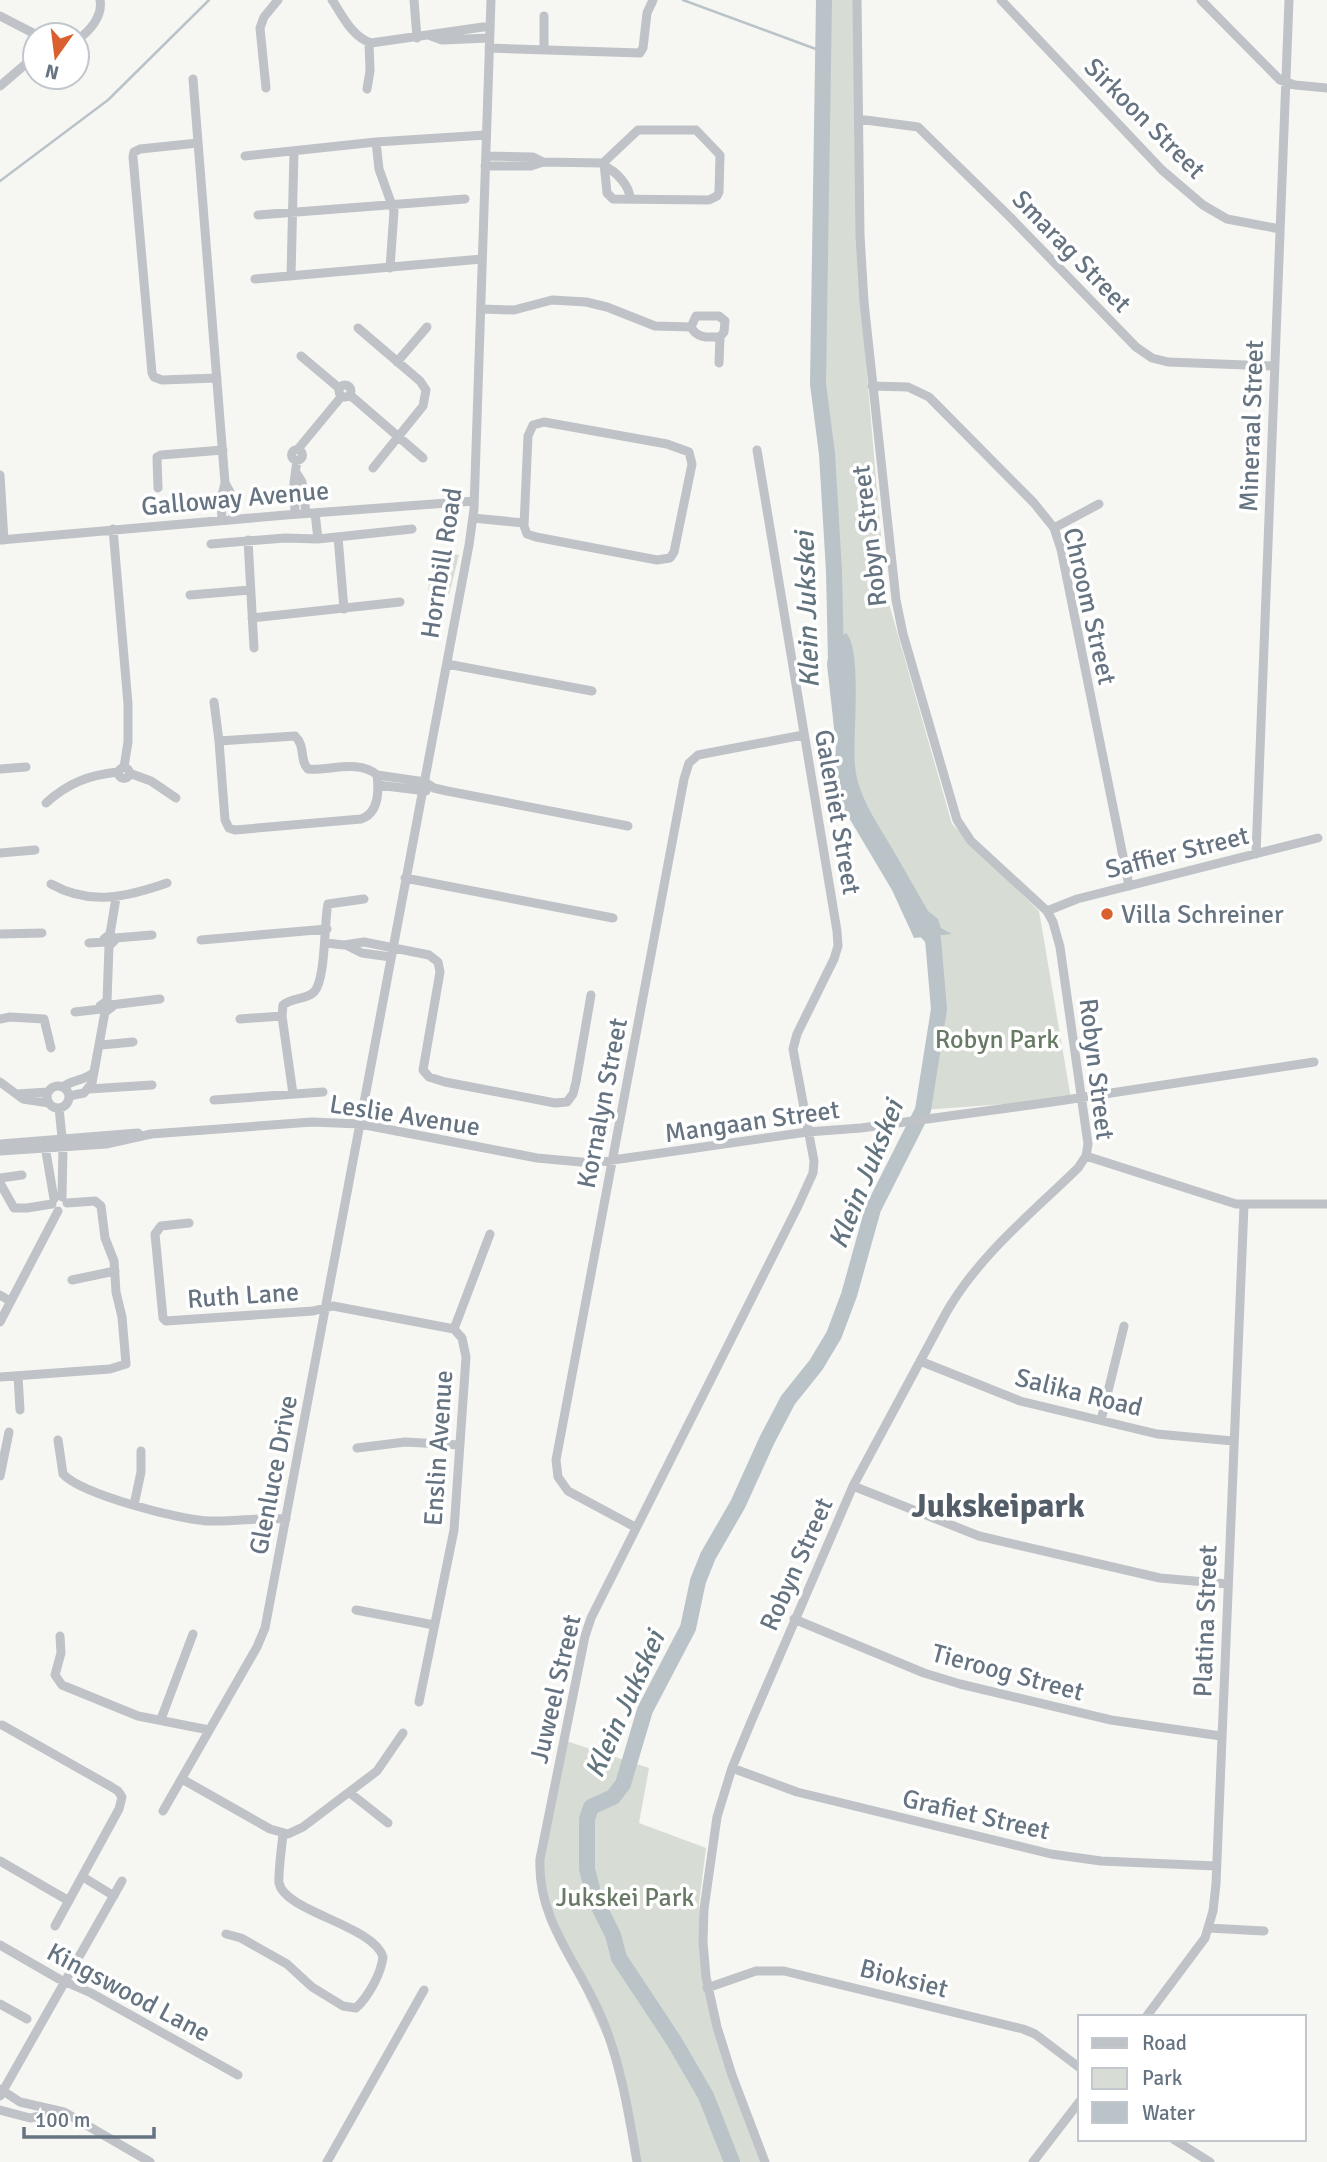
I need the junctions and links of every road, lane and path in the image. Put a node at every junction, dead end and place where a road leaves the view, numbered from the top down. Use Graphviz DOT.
graph roads {
  1 [pos="100,0"];
  2 [pos="278,0"];
  3 [pos="332,0"];
  4 [pos="414,0"];
  5 [pos="491,0"];
  6 [pos="857,0"];
  7 [pos="1001,0"];
  8 [pos="1200,0"];
  9 [pos="1289,0"];
  10 [pos="652,1"];
  11 [pos="0,16"];
  12 [pos="544,16"];
  13 [pos="490,26"];
  14 [pos="21,27"];
  15 [pos="91,28"];
  16 [pos="431,36"];
  17 [pos="417,38"];
  18 [pos="489,38"];
  19 [pos="369,43"];
  20 [pos="489,48"];
  21 [pos="544,50"];
  22 [pos="21,68"];
  23 [pos="193,79"];
  24 [pos="1286,84"];
  25 [pos="0,86"];
  26 [pos="266,88"];
  27 [pos="1327,88"];
  28 [pos="367,89"];
  29 [pos="858,119"];
  30 [pos="486,135"];
  31 [pos="376,142"];
  32 [pos="198,143"];
  33 [pos="294,151"];
  34 [pos="246,156"];
  35 [pos="485,161"];
  36 [pos="604,165"];
  37 [pos="465,199"];
  38 [pos="630,199"];
  39 [pos="392,203"];
  40 [pos="293,211"];
  41 [pos="258,215"];
  42 [pos="1280,229"];
  43 [pos="482,259"];
  44 [pos="390,268"];
  45 [pos="291,276"];
  46 [pos="256,279"];
  47 [pos="481,309"];
  48 [pos="427,327"];
  49 [pos="691,327"];
  50 [pos="358,328"];
  51 [pos="720,338"];
  52 [pos="301,356"];
  53 [pos="397,362"];
  54 [pos="719,363"];
  55 [pos="1274,366"];
  56 [pos="217,379"];
  57 [pos="873,386"];
  58 [pos="343,393"];
  59 [pos="398,436"];
  60 [pos="223,450"];
  61 [pos="757,450"];
  62 [pos="424,458"];
  63 [pos="373,468"];
  64 [pos="297,474"];
  65 [pos="0,475"];
  66 [pos="158,488"];
  67 [pos="474,501"];
  68 [pos="1099,504"];
  69 [pos="311,513"];
  70 [pos="295,514"];
  71 [pos="473,518"];
  72 [pos="227,519"];
  73 [pos="524,523"];
  74 [pos="1054,528"];
  75 [pos="412,529"];
  76 [pos="113,530"];
  77 [pos="338,537"];
  78 [pos="317,539"];
  79 [pos="2,540"];
  80 [pos="248,540"];
  81 [pos="211,544"];
  82 [pos="250,590"];
  83 [pos="190,595"];
  84 [pos="400,602"];
  85 [pos="344,609"];
  86 [pos="252,618"];
  87 [pos="254,648"];
  88 [pos="447,664"];
  89 [pos="592,691"];
  90 [pos="214,702"];
  91 [pos="803,735"];
  92 [pos="219,741"];
  93 [pos="26,767"];
  94 [pos="0,769"];
  95 [pos="124,771"];
  96 [pos="377,780"];
  97 [pos="425,782"];
  98 [pos="434,788"];
  99 [pos="423,792"];
  100 [pos="176,798"];
  101 [pos="46,803"];
  102 [pos="628,826"];
  103 [pos="1318,838"];
  104 [pos="35,850"];
  105 [pos="0,853"];
  106 [pos="1256,854"];
  107 [pos="405,878"];
  108 [pos="167,883"];
  109 [pos="51,884"];
  110 [pos="1129,887"];
  111 [pos="116,898"];
  112 [pos="363,899"];
  113 [pos="1047,911"];
  114 [pos="613,918"];
  115 [pos="327,929"];
  116 [pos="42,933"];
  117 [pos="0,934"];
  118 [pos="152,935"];
  119 [pos="110,940"];
  120 [pos="201,940"];
  121 [pos="89,943"];
  122 [pos="326,943"];
  123 [pos="344,944"];
  124 [pos="393,947"];
  125 [pos="391,957"];
  126 [pos="591,995"];
  127 [pos="160,999"];
  128 [pos="106,1007"];
  129 [pos="75,1012"];
  130 [pos="282,1016"];
  131 [pos="0,1019"];
  132 [pos="240,1019"];
  133 [pos="133,1042"];
  134 [pos="101,1045"];
  135 [pos="51,1048"];
  136 [pos="1314,1062"];
  137 [pos="95,1070"];
  138 [pos="0,1082"];
  139 [pos="152,1085"];
  140 [pos="63,1087"];
  141 [pos="89,1089"];
  142 [pos="323,1092"];
  143 [pos="48,1093"];
  144 [pos="18,1094"];
  145 [pos="293,1094"];
  146 [pos="69,1096"];
  147 [pos="1083,1098"];
  148 [pos="214,1100"];
  149 [pos="49,1103"];
  150 [pos="60,1108"];
  151 [pos="360,1124"];
  152 [pos="807,1132"];
  153 [pos="62,1143"];
  154 [pos="0,1144"];
  155 [pos="45,1144"];
  156 [pos="0,1151"];
  157 [pos="1086,1156"];
  158 [pos="611,1162"];
  159 [pos="22,1175"];
  160 [pos="0,1180"];
  161 [pos="59,1203"];
  162 [pos="1327,1204"];
  163 [pos="1244,1205"];
  164 [pos="189,1223"];
  165 [pos="489,1234"];
  166 [pos="115,1271"];
  167 [pos="72,1280"];
  168 [pos="0,1295"];
  169 [pos="10,1301"];
  170 [pos="325,1308"];
  171 [pos="0,1322"];
  172 [pos="1124,1326"];
  173 [pos="454,1329"];
  174 [pos="920,1361"];
  175 [pos="18,1376"];
  176 [pos="0,1377"];
  177 [pos="20,1410"];
  178 [pos="1101,1420"];
  179 [pos="9,1432"];
  180 [pos="58,1440"];
  181 [pos="1234,1441"];
  182 [pos="458,1445"];
  183 [pos="357,1448"];
  184 [pos="141,1451"];
  185 [pos="1,1479"];
  186 [pos="853,1486"];
  187 [pos="134,1505"];
  188 [pos="286,1519"];
  189 [pos="635,1527"];
  190 [pos="1228,1584"];
  191 [pos="356,1610"];
  192 [pos="794,1619"];
  193 [pos="434,1626"];
  194 [pos="193,1634"];
  195 [pos="60,1636"];
  196 [pos="419,1702"];
  197 [pos="161,1719"];
  198 [pos="2,1724"];
  199 [pos="209,1730"];
  200 [pos="403,1733"];
  201 [pos="1221,1736"];
  202 [pos="732,1768"];
  203 [pos="182,1779"];
  204 [pos="350,1793"];
  205 [pos="163,1811"];
  206 [pos="388,1823"];
  207 [pos="283,1833"];
  208 [pos="0,1861"];
  209 [pos="1216,1866"];
  210 [pos="83,1877"];
  211 [pos="122,1881"];
  212 [pos="114,1896"];
  213 [pos="69,1901"];
  214 [pos="55,1926"];
  215 [pos="1208,1928"];
  216 [pos="1264,1931"];
  217 [pos="226,1934"];
  218 [pos="0,1945"];
  219 [pos="65,1982"];
  220 [pos="707,1987"];
  221 [pos="424,1990"];
  222 [pos="0,2004"];
  223 [pos="1147,2015"];
  224 [pos="27,2019"];
  225 [pos="1078,2066"];
  226 [pos="238,2076"];
  227 [pos="1,2092"];
  228 [pos="1078,2104"];
  229 [pos="0,2110"];
  230 [pos="64,2112"];
  231 [pos="1176,2141"];
  232 [pos="150,2162"];
  233 [pos="327,2162"];
  234 [pos="637,2162"];
  235 [pos="765,2162"];
  236 [pos="1033,2162"];
  237 [pos="1210,2162"];
  1 -- 15 [label="street"];
  2 -- 26 [label="street"];
  3 -- 19 [label="street"];
  4 -- 17 [label="street"];
  5 -- 13 [label="street, Hornbill Road"];
  6 -- 29 [label="street, Robyn Street"];
  7 -- 42 [label="street, Sirkoon Street"];
  8 -- 24 [label="street"];
  9 -- 24 [label="street, Mineraal Street"];
  10 -- 21 [label="street"];
  11 -- 14 [label="street"];
  12 -- 21 [label="street"];
  13 -- 16 [label="street"];
  13 -- 18 [label="street, Hornbill Road"];
  16 -- 17 [label="street"];
  16 -- 18 [label="street"];
  17 -- 19 [label="street"];
  18 -- 20 [label="street, Hornbill Road"];
  19 -- 28 [label="street"];
  20 -- 21 [label="street"];
  20 -- 30 [label="street, Hornbill Road"];
  22 -- 25 [label="street"];
  23 -- 32 [label="street"];
  24 -- 27 [label="street"];
  24 -- 42 [label="street, Mineraal Street"];
  29 -- 55 [label="street, Smarag Street"];
  29 -- 57 [label="street, Robyn Street"];
  30 -- 31 [label="street"];
  30 -- 35 [label="street, Hornbill Road"];
  31 -- 33 [label="street"];
  31 -- 39 [label="street"];
  32 -- 56 [label="street"];
  32 -- 56 [label="street"];
  33 -- 34 [label="street"];
  33 -- 40 [label="street"];
  35 -- 36 [label="street"];
  35 -- 43 [label="street, Hornbill Road"];
  36 -- 38 [label="street"];
  36 -- 38 [label="street"];
  36 -- 38 [label="street"];
  37 -- 39 [label="street"];
  39 -- 40 [label="street"];
  39 -- 44 [label="street"];
  40 -- 41 [label="street"];
  40 -- 45 [label="street"];
  42 -- 55 [label="street, Mineraal Street"];
  43 -- 44 [label="street"];
  43 -- 47 [label="street, Hornbill Road"];
  44 -- 45 [label="street"];
  45 -- 46 [label="street"];
  47 -- 49 [label="street"];
  47 -- 67 [label="street, Hornbill Road"];
  48 -- 53 [label="street"];
  49 -- 51 [label="street"];
  49 -- 51 [label="street"];
  50 -- 53 [label="street"];
  51 -- 54 [label="street"];
  52 -- 58 [label="street"];
  53 -- 59 [label="street"];
  55 -- 106 [label="street, Mineraal Street"];
  56 -- 60 [label="street"];
  57 -- 74 [label="street, Chroom Street"];
  57 -- 113 [label="street, Robyn Street"];
  58 -- 59 [label="street"];
  58 -- 64 [label="street"];
  59 -- 62 [label="street"];
  59 -- 63 [label="street"];
  60 -- 66 [label="street"];
  60 -- 72 [label="street"];
  61 -- 91 [label="street, Galeniet Street"];
  64 -- 69 [label="street"];
  64 -- 70 [label="street"];
  65 -- 79 [label="street"];
  67 -- 69 [label="street, Galloway Avenue"];
  67 -- 71 [label="street, Hornbill Road"];
  68 -- 74 [label="street"];
  69 -- 70 [label="street, Galloway Avenue"];
  69 -- 78 [label="street"];
  70 -- 72 [label="street, Galloway Avenue"];
  71 -- 73 [label="street"];
  71 -- 88 [label="street, Hornbill Road"];
  72 -- 76 [label="street, Galloway Avenue"];
  73 -- 73 [label="street"];
  74 -- 110 [label="street, Chroom Street"];
  75 -- 77 [label="street"];
  76 -- 79 [label="street, Galloway Avenue"];
  76 -- 95 [label="street"];
  77 -- 78 [label="street"];
  77 -- 85 [label="street"];
  78 -- 80 [label="street"];
  80 -- 81 [label="street"];
  80 -- 82 [label="street"];
  82 -- 83 [label="street"];
  82 -- 86 [label="street"];
  84 -- 85 [label="street"];
  85 -- 86 [label="street"];
  86 -- 87 [label="street"];
  88 -- 89 [label="street"];
  88 -- 97 [label="street, Hornbill Road"];
  90 -- 92 [label="street"];
  91 -- 152 [label="street, Galeniet Street"];
  91 -- 158 [label="street, Kornalyn Street"];
  92 -- 96 [label="street"];
  92 -- 96 [label="street"];
  93 -- 94 [label="street"];
  95 -- 100 [label="street"];
  95 -- 101 [label="street"];
  96 -- 97 [label="street"];
  96 -- 99 [label="street"];
  97 -- 98 [label="street"];
  97 -- 99 [label="street, Hornbill Road"];
  98 -- 99 [label="street"];
  98 -- 102 [label="street"];
  99 -- 107 [label="street, Hornbill Road"];
  103 -- 106 [label="street, Saffier Street"];
  104 -- 105 [label="street"];
  106 -- 110 [label="street, Saffier Street"];
  107 -- 114 [label="street"];
  107 -- 124 [label="street, Hornbill Road"];
  108 -- 111 [label="street"];
  109 -- 111 [label="street"];
  110 -- 113 [label="street, Saffier Street"];
  111 -- 119 [label="street"];
  112 -- 115 [label="street"];
  113 -- 147 [label="street, Robyn Street"];
  115 -- 120 [label="street"];
  115 -- 122 [label="street"];
  116 -- 117 [label="street"];
  118 -- 119 [label="street"];
  119 -- 121 [label="street"];
  119 -- 128 [label="street"];
  122 -- 123 [label="street"];
  122 -- 130 [label="street"];
  123 -- 124 [label="street"];
  123 -- 125 [label="street"];
  124 -- 125 [label="street, Hornbill Road"];
  124 -- 126 [label="street"];
  125 -- 151 [label="street, Hornbill Road"];
  127 -- 128 [label="street"];
  128 -- 129 [label="street"];
  128 -- 134 [label="street"];
  130 -- 132 [label="street"];
  130 -- 145 [label="street"];
  131 -- 135 [label="street"];
  133 -- 134 [label="street"];
  134 -- 137 [label="street"];
  136 -- 147 [label="street, Mangaan Street"];
  137 -- 140 [label="street"];
  137 -- 141 [label="street"];
  138 -- 144 [label="street"];
  139 -- 141 [label="street"];
  140 -- 143 [label="street"];
  140 -- 146 [label="street"];
  141 -- 146 [label="street"];
  142 -- 145 [label="street"];
  143 -- 144 [label="street"];
  143 -- 149 [label="street"];
  144 -- 149 [label="street"];
  145 -- 148 [label="street"];
  146 -- 150 [label="street"];
  147 -- 152 [label="street, Mangaan Street"];
  147 -- 157 [label="street, Robyn Street"];
  149 -- 150 [label="street"];
  150 -- 153 [label="street"];
  151 -- 153 [label="street, Leslie Avenue"];
  151 -- 158 [label="street, Leslie Avenue"];
  151 -- 170 [label="street, Glenluce Drive"];
  152 -- 158 [label="street, Mangaan Street"];
  152 -- 189 [label="street, Juweel Street"];
  153 -- 155 [label="street, Leslie Avenue"];
  153 -- 161 [label="street"];
  154 -- 155 [label="street, Leslie Avenue"];
  155 -- 156 [label="street, Leslie Avenue"];
  155 -- 161 [label="street"];
  157 -- 163 [label="street"];
  157 -- 174 [label="street, Robyn Street"];
  158 -- 189 [label="street, Kornalyn Street"];
  159 -- 160 [label="street"];
  160 -- 161 [label="street"];
  161 -- 166 [label="street"];
  161 -- 169 [label="street"];
  162 -- 163 [label="street"];
  163 -- 181 [label="street, Platina Street"];
  164 -- 170 [label="street, Ruth Lane"];
  165 -- 173 [label="street"];
  166 -- 167 [label="street"];
  166 -- 175 [label="street"];
  168 -- 169 [label="street"];
  169 -- 171 [label="street"];
  170 -- 173 [label="street"];
  170 -- 188 [label="street, Glenluce Drive"];
  172 -- 178 [label="street"];
  173 -- 182 [label="street, Enslin Avenue"];
  174 -- 178 [label="street, Salika Road"];
  174 -- 186 [label="street, Robyn Street"];
  175 -- 176 [label="street"];
  175 -- 177 [label="street"];
  178 -- 181 [label="street, Salika Road"];
  179 -- 185 [label="street"];
  180 -- 187 [label="street"];
  181 -- 190 [label="street, Platina Street"];
  182 -- 183 [label="street"];
  182 -- 193 [label="street, Enslin Avenue"];
  184 -- 187 [label="street"];
  186 -- 190 [label="street"];
  186 -- 192 [label="street, Robyn Street"];
  187 -- 188 [label="street"];
  188 -- 199 [label="street, Glenluce Drive"];
  189 -- 234 [label="street, Juweel Street"];
  190 -- 201 [label="street, Platina Street"];
  191 -- 193 [label="street"];
  192 -- 201 [label="street, Tieroog Street"];
  192 -- 202 [label="street, Robyn Street"];
  193 -- 196 [label="street, Enslin Avenue"];
  194 -- 197 [label="street"];
  195 -- 197 [label="street"];
  197 -- 199 [label="street"];
  198 -- 210 [label="street"];
  199 -- 203 [label="street, Glenluce Drive"];
  200 -- 204 [label="street"];
  201 -- 209 [label="street, Platina Street"];
  202 -- 209 [label="street, Grafiet Street"];
  202 -- 220 [label="street, Robyn Street"];
  203 -- 205 [label="street, Glenluce Drive"];
  203 -- 207 [label="street"];
  204 -- 206 [label="street"];
  204 -- 207 [label="street"];
  207 -- 217 [label="street"];
  208 -- 213 [label="street"];
  209 -- 215 [label="street, Platina Street"];
  210 -- 212 [label="street"];
  210 -- 213 [label="street"];
  211 -- 212 [label="street"];
  212 -- 219 [label="street"];
  213 -- 214 [label="street"];
  215 -- 216 [label="street"];
  215 -- 223 [label="street, Platina Street"];
  218 -- 219 [label="street, Kingswood Lane"];
  219 -- 226 [label="street, Kingswood Lane"];
  219 -- 227 [label="street"];
  220 -- 225 [label="street, Bioksiet"];
  220 -- 235 [label="street, Robyn Street"];
  221 -- 233 [label="street"];
  222 -- 224 [label="street"];
  227 -- 230 [label="street"];
  228 -- 236 [label="street"];
  229 -- 230 [label="street"];
  230 -- 232 [label="street"];
  231 -- 237 [label="street"];
}
